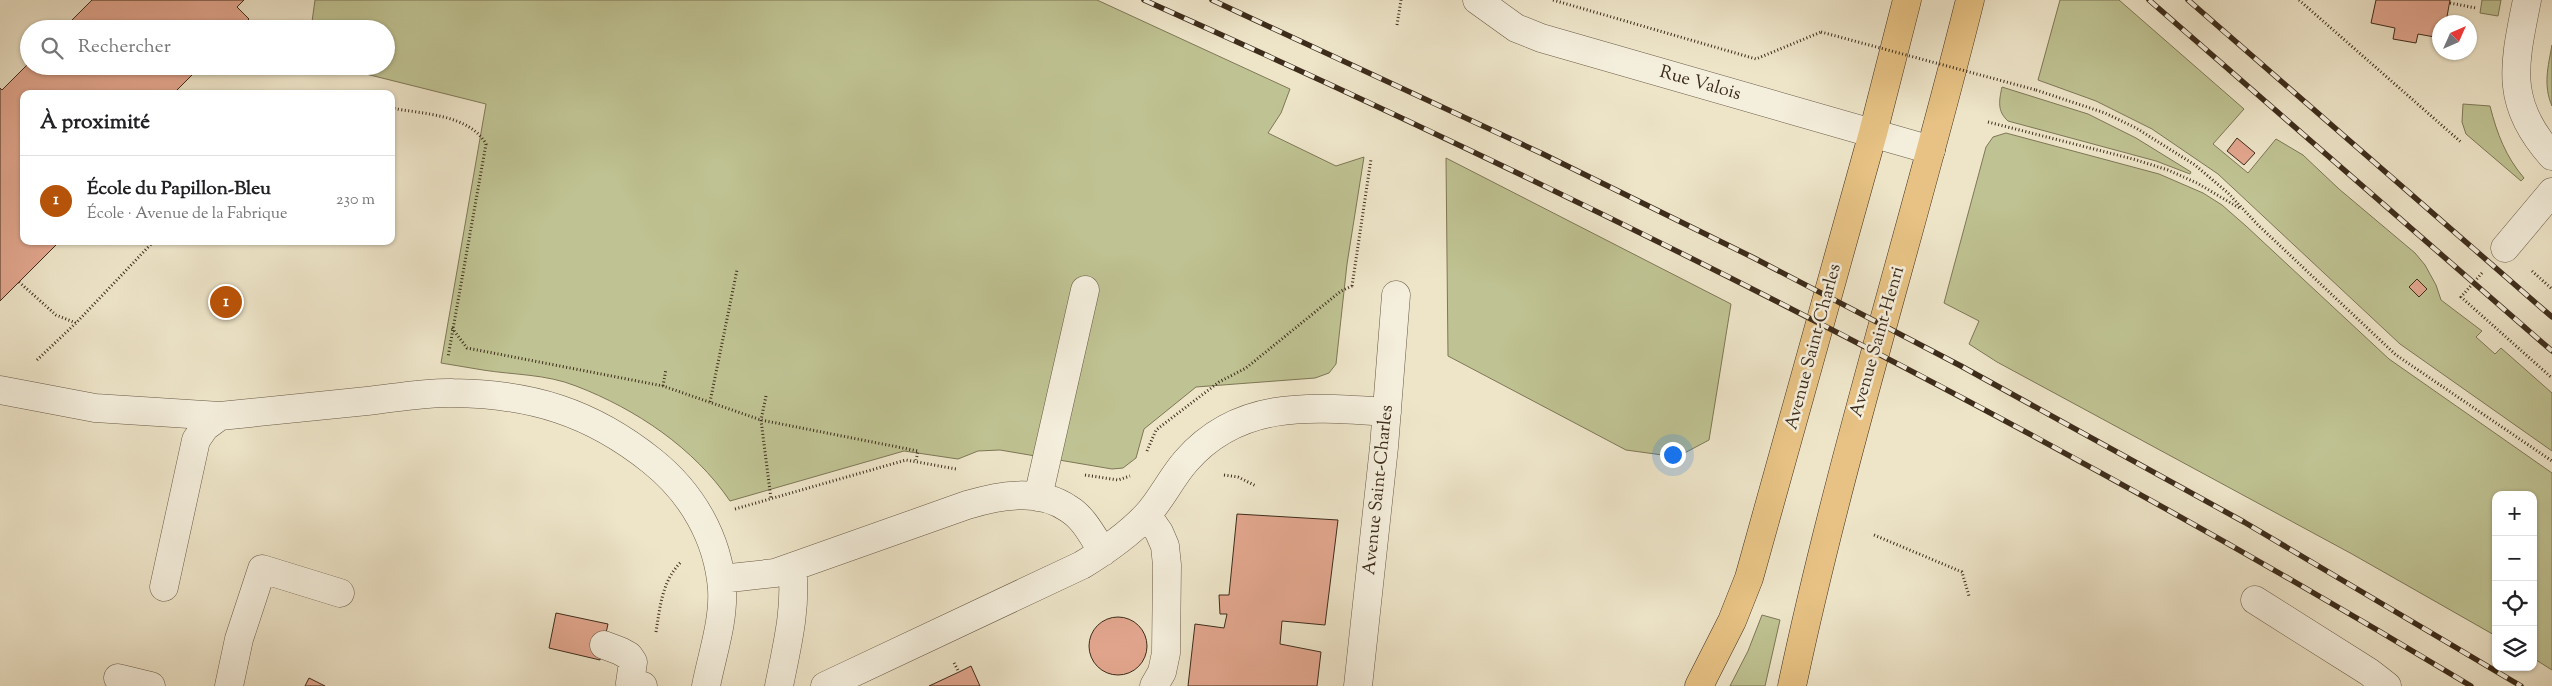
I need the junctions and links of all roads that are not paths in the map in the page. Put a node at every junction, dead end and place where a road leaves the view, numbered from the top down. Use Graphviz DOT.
graph roads {
  1 [pos="1477,0"];
  2 [pos="1907,0"];
  3 [pos="1970,0"];
  4 [pos="2527,0"];
  5 [pos="1873,133"];
  6 [pos="1931,150"];
  7 [pos="2552,156"];
  8 [pos="2552,192"];
  9 [pos="2505,248"];
  10 [pos="1085,290"];
  11 [pos="1396,294"];
  12 [pos="0,390"];
  13 [pos="1387,412"];
  14 [pos="220,416"];
  15 [pos="1038,497"];
  16 [pos="1147,515"];
  17 [pos="1103,552"];
  18 [pos="792,567"];
  19 [pos="720,579"];
  20 [pos="164,587"];
  21 [pos="340,593"];
  22 [pos="2255,600"];
  23 [pos="604,645"];
  24 [pos="118,678"];
  25 [pos="151,686"];
  26 [pos="229,686"];
  27 [pos="643,686"];
  28 [pos="706,686"];
  29 [pos="779,686"];
  30 [pos="825,686"];
  31 [pos="1154,686"];
  32 [pos="1358,686"];
  33 [pos="1699,686"];
  34 [pos="1792,686"];
  35 [pos="2387,686"];
  1 -- 5 [label="street, Rue Valois"];
  2 -- 5 [label="main road, Avenue Saint-Charles"];
  3 -- 6 [label="main road, Avenue Saint-Henri"];
  4 -- 7 [label="street"];
  5 -- 6 [label="street, Rue Valois"];
  5 -- 33 [label="main road, Avenue Saint-Charles"];
  6 -- 34 [label="main road, Avenue Saint-Henri"];
  8 -- 9 [label="street"];
  10 -- 15 [label="street"];
  11 -- 13 [label="street, Avenue Saint-Charles"];
  12 -- 14 [label="street"];
  13 -- 16 [label="street"];
  13 -- 32 [label="street, Avenue Saint-Charles"];
  14 -- 19 [label="street"];
  14 -- 20 [label="street"];
  15 -- 17 [label="street"];
  15 -- 18 [label="street"];
  16 -- 17 [label="street"];
  16 -- 31 [label="street"];
  17 -- 30 [label="street"];
  18 -- 19 [label="street"];
  18 -- 29 [label="street"];
  19 -- 28 [label="street"];
  21 -- 26 [label="street"];
  22 -- 35 [label="street"];
  23 -- 27 [label="street"];
  24 -- 25 [label="street"];
}
